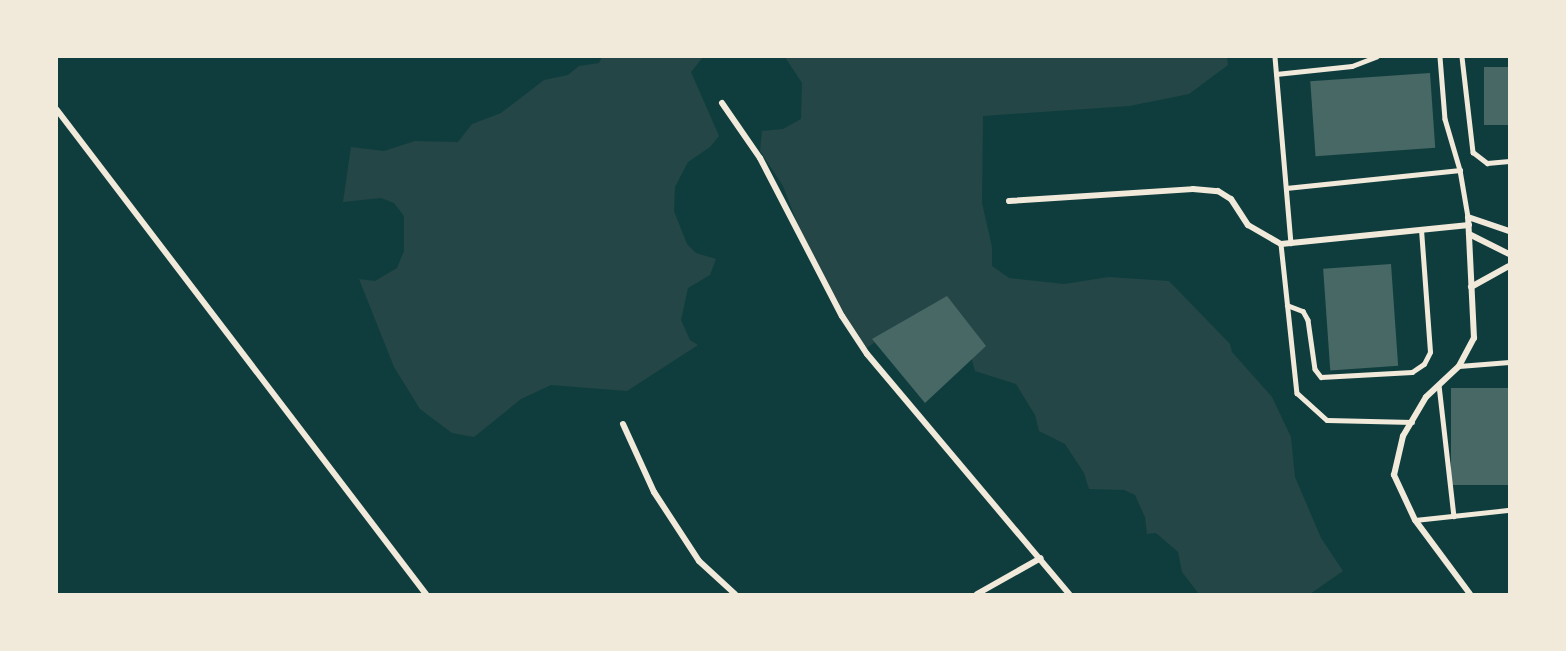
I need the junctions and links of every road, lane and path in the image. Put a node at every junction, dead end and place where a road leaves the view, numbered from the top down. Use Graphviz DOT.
graph roads {
  1 [pos="1275,57"];
  2 [pos="1376,57"];
  3 [pos="1440,57"];
  4 [pos="1462,57"];
  5 [pos="1276,74"];
  6 [pos="722,103"];
  7 [pos="57,110"];
  8 [pos="1509,161"];
  9 [pos="1460,170"];
  10 [pos="1286,189"];
  11 [pos="1009,201"];
  12 [pos="1468,217"];
  13 [pos="1469,225"];
  14 [pos="1421,230"];
  15 [pos="1509,231"];
  16 [pos="1469,234"];
  17 [pos="1291,243"];
  18 [pos="1281,244"];
  19 [pos="1509,254"];
  20 [pos="1509,266"];
  21 [pos="1471,288"];
  22 [pos="1287,305"];
  23 [pos="1509,362"];
  24 [pos="1460,366"];
  25 [pos="1439,384"];
  26 [pos="1412,422"];
  27 [pos="623,424"];
  28 [pos="1509,510"];
  29 [pos="1454,516"];
  30 [pos="1415,520"];
  31 [pos="1041,558"];
  32 [pos="426,594"];
  33 [pos="735,594"];
  34 [pos="977,594"];
  35 [pos="1069,594"];
  36 [pos="1470,594"];
  1 -- 5 [label="lane"];
  2 -- 5 [label="lane"];
  3 -- 9 [label="lane"];
  4 -- 8 [label="lane"];
  5 -- 10 [label="lane"];
  6 -- 31 [label="street"];
  7 -- 32 [label="street"];
  9 -- 10 [label="lane"];
  9 -- 12 [label="lane"];
  10 -- 17 [label="lane"];
  11 -- 18 [label="street"];
  12 -- 13 [label="street"];
  12 -- 15 [label="street"];
  13 -- 14 [label="street"];
  13 -- 16 [label="street"];
  14 -- 17 [label="street"];
  14 -- 22 [label="lane"];
  16 -- 19 [label="street"];
  16 -- 21 [label="street"];
  17 -- 18 [label="street"];
  18 -- 22 [label="lane"];
  20 -- 21 [label="street"];
  21 -- 24 [label="street"];
  22 -- 26 [label="lane"];
  23 -- 24 [label="lane"];
  24 -- 25 [label="street"];
  25 -- 26 [label="street"];
  25 -- 29 [label="lane"];
  26 -- 30 [label="street"];
  27 -- 33 [label="street"];
  28 -- 29 [label="lane"];
  29 -- 30 [label="lane"];
  30 -- 36 [label="street"];
  31 -- 34 [label="street"];
  31 -- 35 [label="street"];
}
